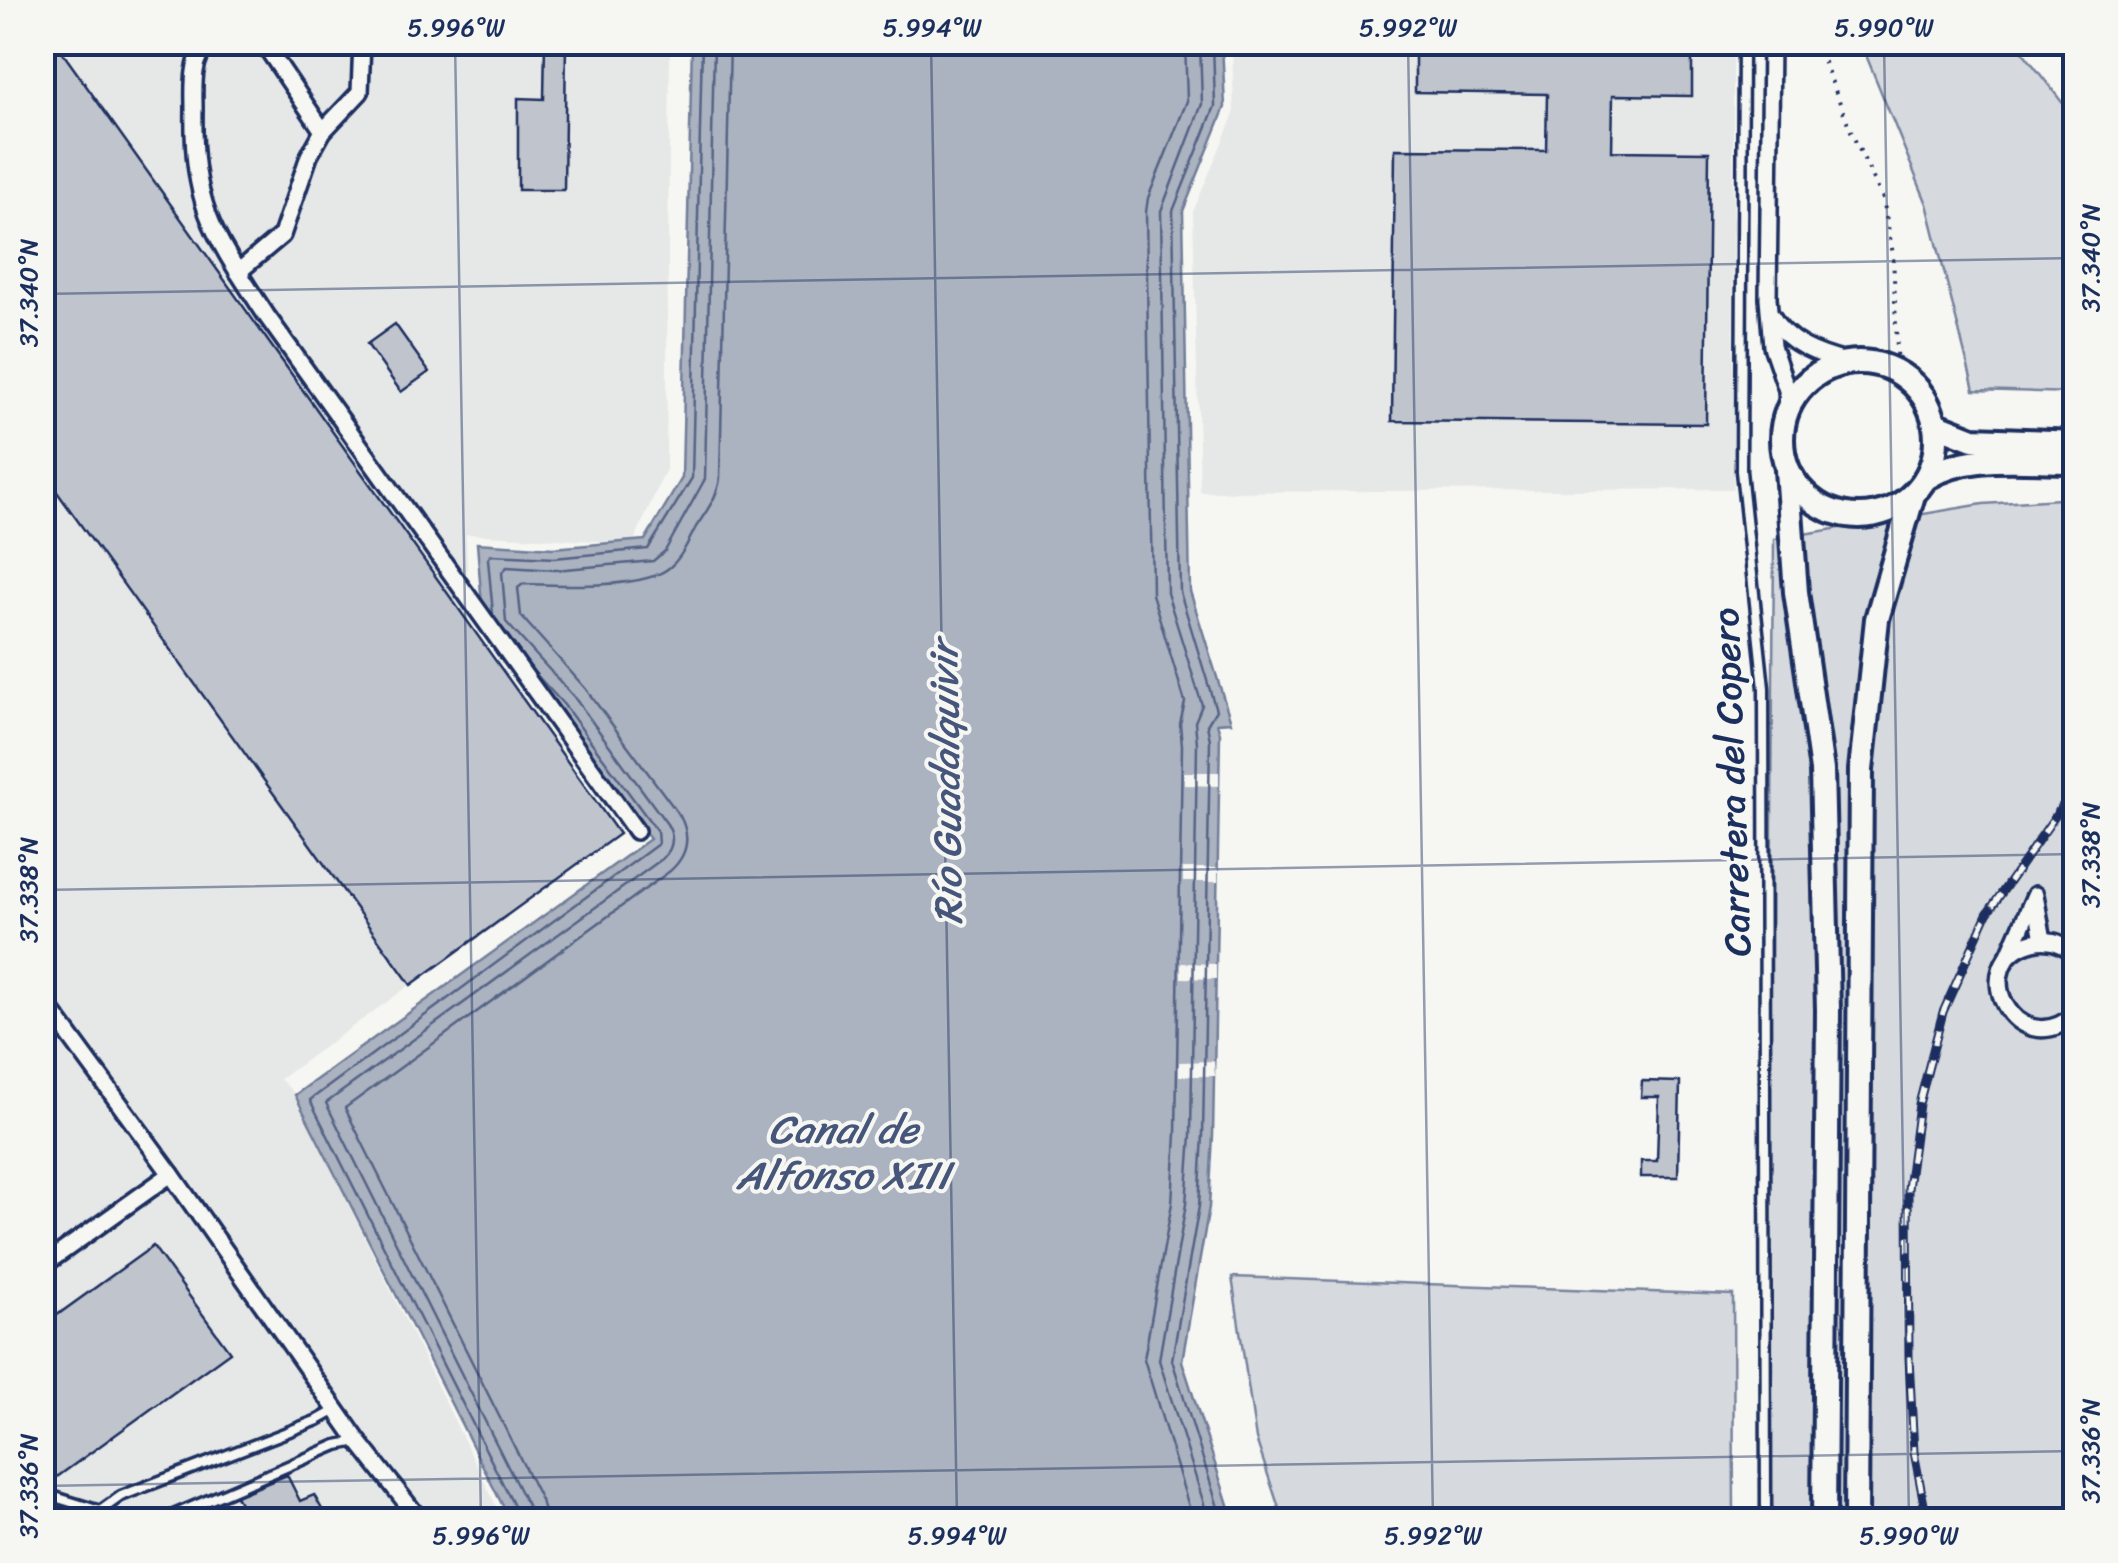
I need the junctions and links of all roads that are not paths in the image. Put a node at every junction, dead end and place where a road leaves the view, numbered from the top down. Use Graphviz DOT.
graph roads {
  1 [pos="244,42"];
  2 [pos="263,42"];
  3 [pos="362,42"];
  4 [pos="1743,42"];
  5 [pos="1771,42"];
  6 [pos="2070,42"];
  7 [pos="208,43"];
  8 [pos="2076,50"];
  9 [pos="323,131"];
  10 [pos="238,272"];
  11 [pos="1769,312"];
  12 [pos="1850,363"];
  13 [pos="1788,407"];
  14 [pos="1935,424"];
  15 [pos="2076,443"];
  16 [pos="2076,461"];
  17 [pos="1787,470"];
  18 [pos="1919,487"];
  19 [pos="636,831"];
  20 [pos="2043,940"];
  21 [pos="2076,955"];
  22 [pos="2008,957"];
  23 [pos="42,998"];
  24 [pos="2072,1022"];
  25 [pos="170,1174"];
  26 [pos="42,1266"];
  27 [pos="336,1410"];
  28 [pos="358,1441"];
  29 [pos="42,1492"];
  30 [pos="100,1512"];
  31 [pos="106,1520"];
  32 [pos="162,1520"];
  33 [pos="420,1520"];
  34 [pos="1766,1520"];
  35 [pos="1824,1520"];
  36 [pos="1856,1520"];
  1 -- 7 [label="street"];
  2 -- 9 [label="street"];
  3 -- 9 [label="street"];
  4 -- 34 [label="lane, Carretera del Copero"];
  5 -- 11 [label="street"];
  6 -- 8 [label="main road"];
  7 -- 10 [label="street"];
  9 -- 10 [label="street"];
  10 -- 19 [label="street"];
  11 -- 12 [label="street"];
  11 -- 13 [label="street"];
  12 -- 13 [label="main road"];
  12 -- 14 [label="main road"];
  13 -- 17 [label="main road"];
  14 -- 15 [label="main road"];
  14 -- 18 [label="main road"];
  16 -- 18 [label="main road"];
  17 -- 18 [label="main road"];
  17 -- 35 [label="main road"];
  18 -- 36 [label="main road"];
  20 -- 21 [label="street"];
  20 -- 22 [label="street"];
  20 -- 22 [label="street"];
  22 -- 24 [label="street"];
  23 -- 25 [label="street"];
  25 -- 26 [label="street"];
  25 -- 27 [label="street"];
  27 -- 28 [label="street"];
  27 -- 30 [label="lane"];
  28 -- 32 [label="lane"];
  28 -- 33 [label="street"];
  29 -- 30 [label="lane"];
  30 -- 31 [label="lane"];
}
